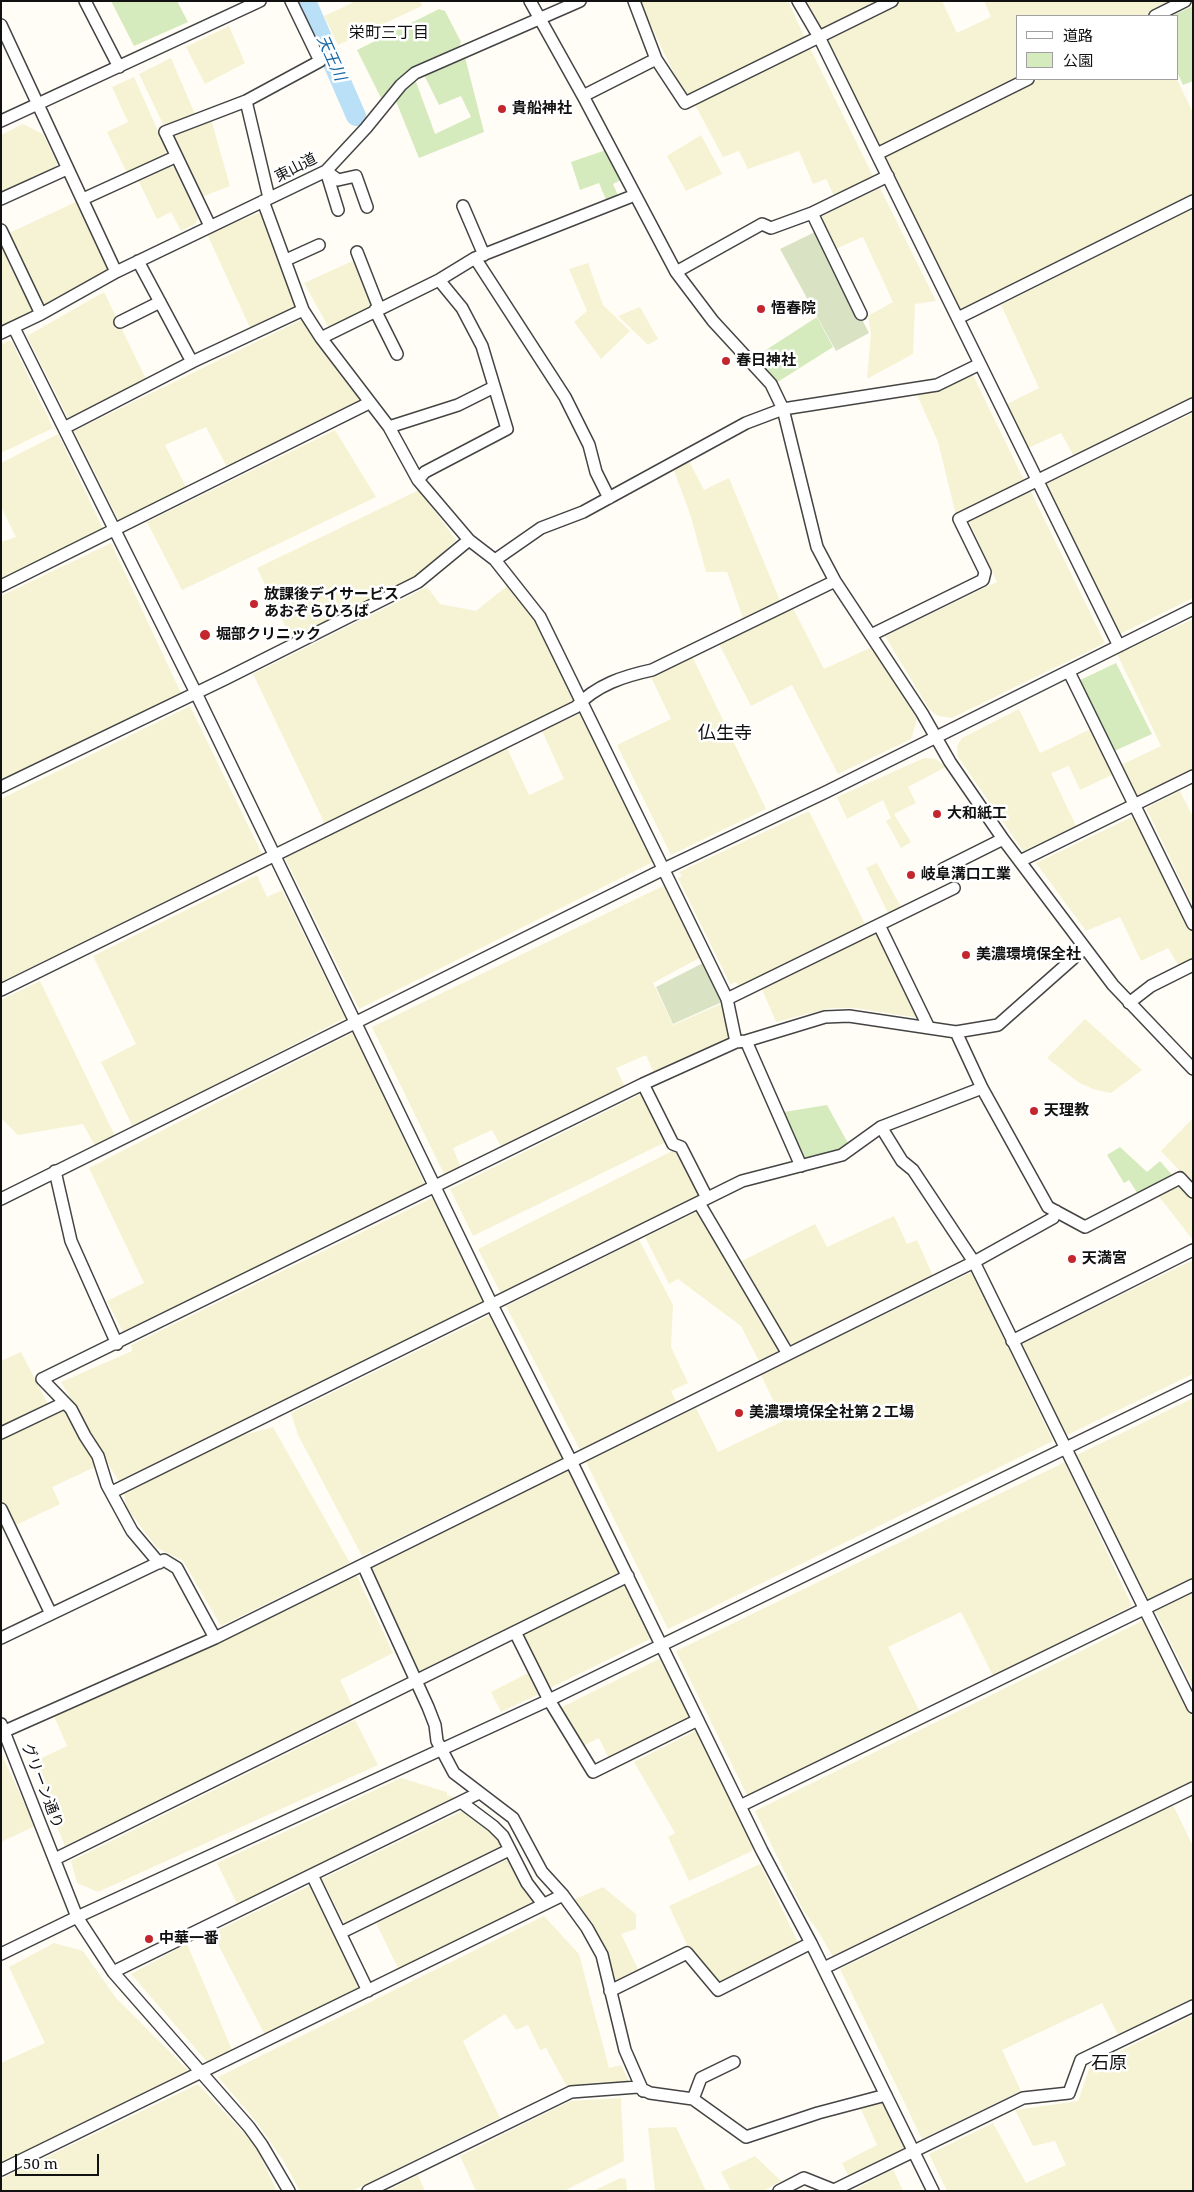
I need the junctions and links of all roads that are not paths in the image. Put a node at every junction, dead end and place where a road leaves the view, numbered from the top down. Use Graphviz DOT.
graph roads {
  1 [pos="85,1"];
  2 [pos="292,1"];
  3 [pos="530,1"];
  4 [pos="580,1"];
  5 [pos="634,1"];
  6 [pos="798,1"];
  7 [pos="892,1"];
  8 [pos="1185,1"];
  9 [pos="252,3"];
  10 [pos="1157,15"];
  11 [pos="540,19"];
  12 [pos="3,31"];
  13 [pos="819,37"];
  14 [pos="656,59"];
  15 [pos="119,67"];
  16 [pos="1026,80"];
  17 [pos="583,96"];
  18 [pos="246,101"];
  19 [pos="38,105"];
  20 [pos="1,121"];
  21 [pos="877,154"];
  22 [pos="175,157"];
  23 [pos="67,169"];
  24 [pos="326,171"];
  25 [pos="888,176"];
  26 [pos="635,195"];
  27 [pos="1,199"];
  28 [pos="83,199"];
  29 [pos="266,200"];
  30 [pos="1193,201"];
  31 [pos="463,206"];
  32 [pos="367,207"];
  33 [pos="338,210"];
  34 [pos="812,213"];
  35 [pos="210,226"];
  36 [pos="1,230"];
  37 [pos="319,245"];
  38 [pos="357,252"];
  39 [pos="480,257"];
  40 [pos="286,260"];
  41 [pos="138,261"];
  42 [pos="116,272"];
  43 [pos="676,272"];
  44 [pos="439,280"];
  45 [pos="160,302"];
  46 [pos="377,309"];
  47 [pos="303,310"];
  48 [pos="41,314"];
  49 [pos="860,314"];
  50 [pos="958,318"];
  51 [pos="120,322"];
  52 [pos="14,328"];
  53 [pos="1,333"];
  54 [pos="321,338"];
  55 [pos="397,354"];
  56 [pos="192,362"];
  57 [pos="980,364"];
  58 [pos="494,387"];
  59 [pos="369,403"];
  60 [pos="1193,404"];
  61 [pos="783,409"];
  62 [pos="389,427"];
  63 [pos="64,428"];
  64 [pos="418,480"];
  65 [pos="1038,481"];
  66 [pos="608,498"];
  67 [pos="114,530"];
  68 [pos="469,540"];
  69 [pos="495,560"];
  70 [pos="835,581"];
  71 [pos="1,586"];
  72 [pos="1193,609"];
  73 [pos="871,635"];
  74 [pos="1119,646"];
  75 [pos="1069,672"];
  76 [pos="196,693"];
  77 [pos="582,701"];
  78 [pos="936,737"];
  79 [pos="1193,776"];
  80 [pos="1,787"];
  81 [pos="1135,804"];
  82 [pos="1003,839"];
  83 [pos="276,856"];
  84 [pos="1020,862"];
  85 [pos="664,868"];
  86 [pos="943,869"];
  87 [pos="954,888"];
  88 [pos="1193,924"];
  89 [pos="879,925"];
  90 [pos="1085,948"];
  91 [pos="1193,965"];
  92 [pos="1,990"];
  93 [pos="727,999"];
  94 [pos="1129,1002"];
  95 [pos="356,1023"];
  96 [pos="929,1028"];
  97 [pos="956,1032"];
  98 [pos="741,1042"];
  99 [pos="1193,1069"];
  100 [pos="642,1084"];
  101 [pos="982,1088"];
  102 [pos="881,1127"];
  103 [pos="801,1166"];
  104 [pos="55,1171"];
  105 [pos="435,1187"];
  106 [pos="1193,1192"];
  107 [pos="1,1199"];
  108 [pos="703,1201"];
  109 [pos="1056,1212"];
  110 [pos="1193,1250"];
  111 [pos="974,1262"];
  112 [pos="492,1305"];
  113 [pos="1012,1341"];
  114 [pos="117,1344"];
  115 [pos="788,1354"];
  116 [pos="1193,1386"];
  117 [pos="64,1403"];
  118 [pos="1,1433"];
  119 [pos="1065,1448"];
  120 [pos="571,1461"];
  121 [pos="112,1492"];
  122 [pos="1,1509"];
  123 [pos="159,1563"];
  124 [pos="363,1565"];
  125 [pos="628,1576"];
  126 [pos="1193,1585"];
  127 [pos="1145,1609"];
  128 [pos="51,1614"];
  129 [pos="515,1632"];
  130 [pos="1,1638"];
  131 [pos="215,1638"];
  132 [pos="661,1646"];
  133 [pos="416,1681"];
  134 [pos="549,1700"];
  135 [pos="1193,1707"];
  136 [pos="698,1720"];
  137 [pos="4,1735"];
  138 [pos="442,1750"];
  139 [pos="1193,1788"];
  140 [pos="479,1794"];
  141 [pos="461,1802"];
  142 [pos="740,1806"];
  143 [pos="509,1850"];
  144 [pos="55,1859"];
  145 [pos="312,1875"];
  146 [pos="563,1895"];
  147 [pos="543,1904"];
  148 [pos="76,1917"];
  149 [pos="340,1933"];
  150 [pos="811,1943"];
  151 [pos="1,1954"];
  152 [pos="824,1968"];
  153 [pos="113,1972"];
  154 [pos="368,1991"];
  155 [pos="610,1992"];
  156 [pos="1193,2006"];
  157 [pos="734,2062"];
  158 [pos="201,2072"];
  159 [pos="643,2091"];
  160 [pos="886,2095"];
  161 [pos="693,2099"];
  162 [pos="914,2151"];
  163 [pos="1,2170"];
  164 [pos="289,2191"];
  165 [pos="368,2191"];
  166 [pos="779,2191"];
  167 [pos="933,2191"];
  1 -- 15 [label="street"];
  2 -- 18 [label="street"];
  3 -- 11 [label="street"];
  4 -- 11 [label="street, 東山道"];
  5 -- 14 [label="street"];
  6 -- 13 [label="street"];
  7 -- 13 [label="street"];
  8 -- 10 [label="street"];
  9 -- 15 [label="street"];
  11 -- 17 [label="street"];
  11 -- 24 [label="street, 東山道"];
  12 -- 19 [label="street"];
  13 -- 14 [label="street"];
  13 -- 21 [label="street"];
  14 -- 17 [label="street"];
  15 -- 19 [label="street"];
  16 -- 21 [label="street"];
  17 -- 26 [label="street"];
  18 -- 22 [label="street"];
  18 -- 29 [label="street"];
  19 -- 20 [label="street"];
  19 -- 23 [label="street"];
  21 -- 25 [label="street"];
  22 -- 28 [label="street"];
  22 -- 35 [label="street"];
  23 -- 27 [label="street"];
  23 -- 28 [label="street"];
  24 -- 29 [label="street, 東山道"];
  24 -- 32 [label="street"];
  24 -- 33 [label="street"];
  25 -- 34 [label="street"];
  25 -- 50 [label="street"];
  26 -- 39 [label="street"];
  26 -- 43 [label="street"];
  28 -- 42 [label="street"];
  29 -- 35 [label="street, 東山道"];
  29 -- 40 [label="street"];
  30 -- 50 [label="street"];
  31 -- 39 [label="street"];
  34 -- 43 [label="street"];
  34 -- 49 [label="street"];
  35 -- 41 [label="street, 東山道"];
  36 -- 48 [label="street"];
  37 -- 40 [label="street"];
  38 -- 46 [label="street"];
  39 -- 44 [label="street"];
  39 -- 66 [label="street"];
  40 -- 47 [label="street"];
  41 -- 42 [label="street, 東山道"];
  41 -- 45 [label="street"];
  42 -- 48 [label="street, 東山道"];
  43 -- 61 [label="street"];
  44 -- 46 [label="street"];
  44 -- 58 [label="street"];
  45 -- 51 [label="street"];
  45 -- 56 [label="street"];
  46 -- 54 [label="street"];
  46 -- 55 [label="street"];
  47 -- 54 [label="street"];
  47 -- 56 [label="street"];
  48 -- 52 [label="street, 東山道"];
  50 -- 57 [label="street"];
  52 -- 53 [label="street, 東山道"];
  52 -- 63 [label="street"];
  54 -- 59 [label="street"];
  56 -- 63 [label="street"];
  57 -- 61 [label="street"];
  57 -- 65 [label="street"];
  58 -- 62 [label="street"];
  58 -- 64 [label="street"];
  59 -- 62 [label="street"];
  59 -- 67 [label="street"];
  60 -- 65 [label="street"];
  61 -- 66 [label="street"];
  61 -- 70 [label="street"];
  62 -- 64 [label="street"];
  63 -- 67 [label="street"];
  64 -- 68 [label="street"];
  65 -- 73 [label="street"];
  65 -- 74 [label="street"];
  66 -- 69 [label="street"];
  67 -- 71 [label="street"];
  67 -- 76 [label="street"];
  68 -- 69 [label="street"];
  68 -- 76 [label="street"];
  69 -- 77 [label="street"];
  70 -- 73 [label="street"];
  70 -- 77 [label="street"];
  72 -- 74 [label="street"];
  73 -- 78 [label="street"];
  74 -- 75 [label="street"];
  75 -- 78 [label="street"];
  75 -- 81 [label="street"];
  76 -- 80 [label="street"];
  76 -- 83 [label="street"];
  77 -- 83 [label="street"];
  77 -- 85 [label="street"];
  78 -- 82 [label="street"];
  78 -- 85 [label="street"];
  79 -- 81 [label="street"];
  81 -- 84 [label="street"];
  81 -- 88 [label="street"];
  82 -- 84 [label="street"];
  82 -- 86 [label="street"];
  83 -- 92 [label="street"];
  83 -- 95 [label="street"];
  84 -- 90 [label="street"];
  85 -- 93 [label="street"];
  85 -- 95 [label="street"];
  87 -- 89 [label="street"];
  89 -- 93 [label="street"];
  89 -- 96 [label="street"];
  90 -- 94 [label="street"];
  90 -- 97 [label="street"];
  91 -- 94 [label="street"];
  93 -- 98 [label="street"];
  94 -- 99 [label="street"];
  95 -- 104 [label="street"];
  95 -- 105 [label="street"];
  96 -- 97 [label="street"];
  96 -- 98 [label="street"];
  97 -- 101 [label="street"];
  98 -- 100 [label="street"];
  98 -- 103 [label="street"];
  100 -- 105 [label="street"];
  100 -- 108 [label="street"];
  101 -- 102 [label="street"];
  101 -- 109 [label="street"];
  102 -- 103 [label="street"];
  102 -- 111 [label="street"];
  103 -- 108 [label="street"];
  104 -- 107 [label="street"];
  104 -- 114 [label="street"];
  105 -- 112 [label="street"];
  105 -- 114 [label="street"];
  106 -- 109 [label="street"];
  108 -- 112 [label="street"];
  108 -- 115 [label="street"];
  109 -- 111 [label="street"];
  110 -- 113 [label="street"];
  111 -- 113 [label="street"];
  111 -- 115 [label="street"];
  112 -- 120 [label="street"];
  112 -- 121 [label="street"];
  113 -- 119 [label="street"];
  114 -- 117 [label="street"];
  115 -- 120 [label="street"];
  116 -- 119 [label="street"];
  117 -- 118 [label="street"];
  117 -- 121 [label="street"];
  119 -- 127 [label="street"];
  119 -- 132 [label="street"];
  120 -- 124 [label="street"];
  120 -- 125 [label="street"];
  121 -- 123 [label="street"];
  122 -- 128 [label="street"];
  123 -- 128 [label="street"];
  123 -- 131 [label="street"];
  124 -- 131 [label="street"];
  124 -- 133 [label="street"];
  125 -- 129 [label="street"];
  125 -- 132 [label="street"];
  126 -- 127 [label="street"];
  127 -- 135 [label="street"];
  127 -- 142 [label="street"];
  128 -- 130 [label="street"];
  129 -- 133 [label="street"];
  129 -- 134 [label="street"];
  131 -- 137 [label="street"];
  132 -- 134 [label="street"];
  132 -- 136 [label="street"];
  133 -- 138 [label="street"];
  133 -- 144 [label="street"];
  134 -- 136 [label="street"];
  134 -- 138 [label="street"];
  136 -- 142 [label="street"];
  137 -- 144 [label="street, グリーン通り"];
  138 -- 140 [label="street"];
  138 -- 148 [label="street"];
  139 -- 152 [label="street"];
  140 -- 141 [label="street"];
  140 -- 146 [label="street"];
  141 -- 143 [label="street"];
  141 -- 145 [label="street"];
  142 -- 150 [label="street"];
  143 -- 147 [label="street"];
  143 -- 149 [label="street"];
  144 -- 148 [label="street, グリーン通り"];
  145 -- 149 [label="street"];
  145 -- 153 [label="street"];
  146 -- 147 [label="street"];
  146 -- 155 [label="street"];
  147 -- 154 [label="street"];
  148 -- 151 [label="street"];
  148 -- 153 [label="street, グリーン通り"];
  149 -- 154 [label="street"];
  150 -- 152 [label="street"];
  150 -- 155 [label="street"];
  152 -- 160 [label="street"];
  153 -- 158 [label="street, グリーン通り"];
  154 -- 158 [label="street"];
  155 -- 159 [label="street"];
  156 -- 162 [label="street"];
  157 -- 161 [label="street"];
  158 -- 163 [label="street"];
  158 -- 164 [label="street, グリーン通り"];
  159 -- 161 [label="street"];
  159 -- 165 [label="street"];
  160 -- 161 [label="street"];
  160 -- 162 [label="street"];
  162 -- 166 [label="street"];
  162 -- 167 [label="street"];
}
